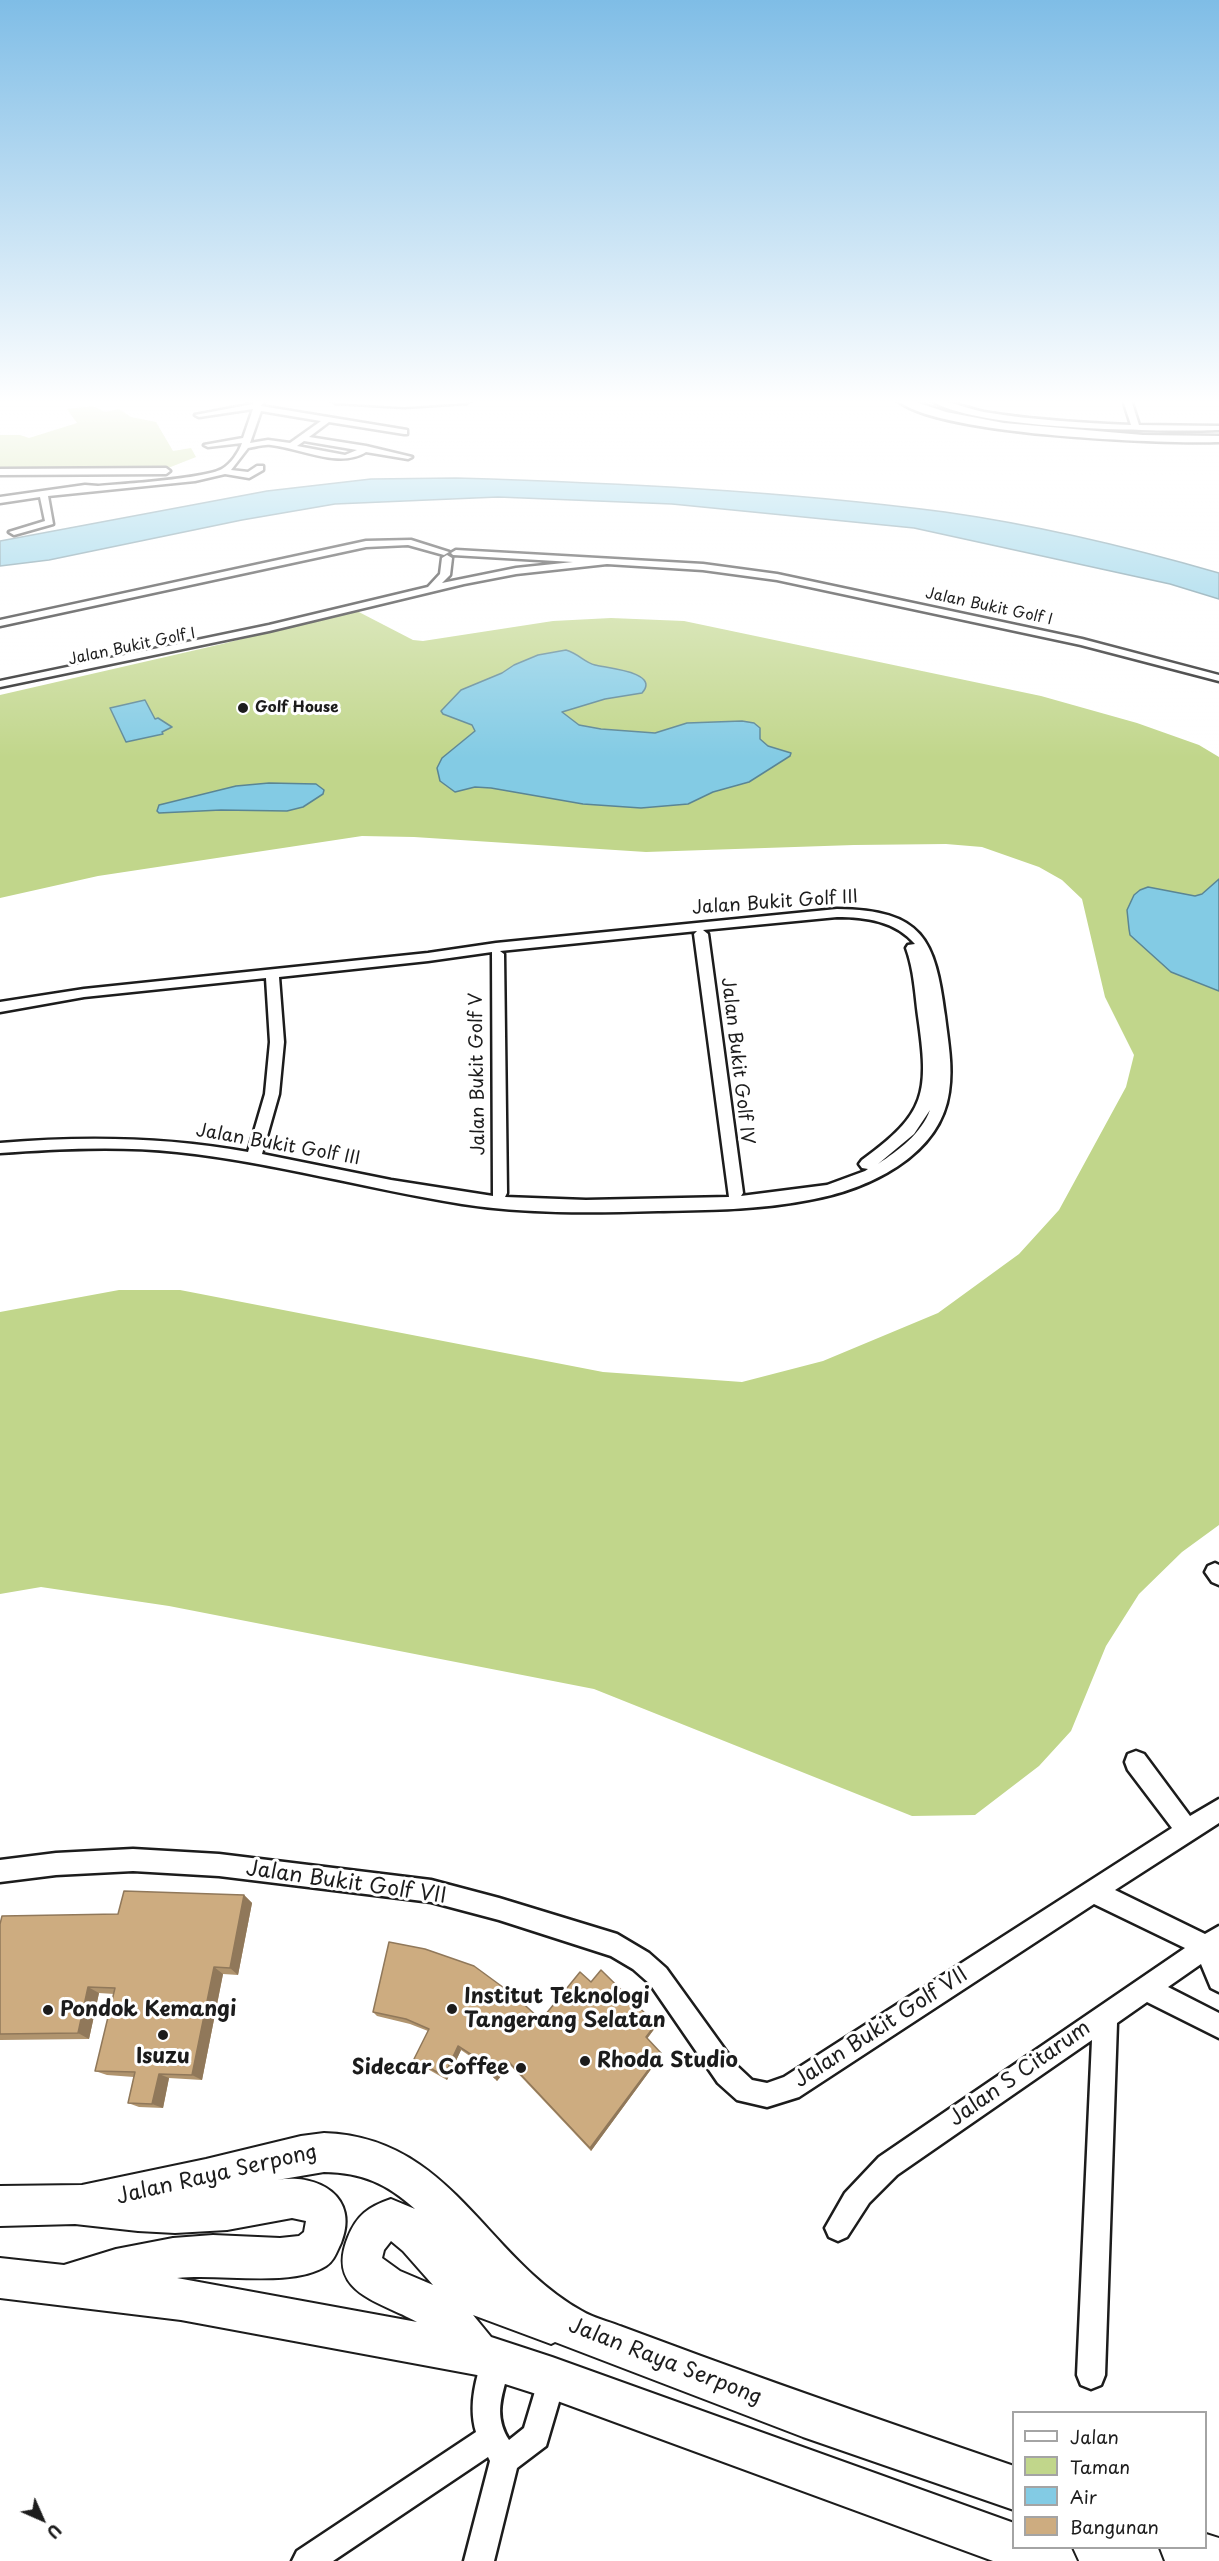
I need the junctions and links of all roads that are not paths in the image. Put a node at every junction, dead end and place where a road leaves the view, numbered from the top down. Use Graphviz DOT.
graph roads {
  1 [pos="49,520"];
  2 [pos="14,532"];
  3 [pos="380,543"];
  4 [pos="449,554"];
  5 [pos="556,562"];
  6 [pos="445,575"];
  7 [pos="464,581"];
  8 [pos="432,588"];
  9 [pos="0,622"];
  10 [pos="0,627"];
  11 [pos="269,628"];
  12 [pos="1219,678"];
  13 [pos="0,684"];
  14 [pos="0,691"];
  15 [pos="701,934"];
  16 [pos="497,954"];
  17 [pos="428,957"];
  18 [pos="272,974"];
  19 [pos="0,1007"];
  20 [pos="0,1148"];
  21 [pos="254,1157"];
  22 [pos="735,1192"];
  23 [pos="440,1193"];
  24 [pos="499,1193"];
  25 [pos="1136,1762"];
  26 [pos="1219,1810"];
  27 [pos="1187,1830"];
  28 [pos="0,1871"];
  29 [pos="1092,1891"];
  30 [pos="1213,1942"];
  31 [pos="1219,1980"];
  32 [pos="1144,1988"];
  33 [pos="1105,2015"];
  34 [pos="1219,2026"];
  35 [pos="84,2204"];
  36 [pos="0,2206"];
  37 [pos="838,2228"];
  38 [pos="0,2278"];
  39 [pos="61,2285"];
  40 [pos="570,2328"];
  41 [pos="486,2357"];
  42 [pos="1091,2375"];
  43 [pos="552,2378"];
  44 [pos="506,2448"];
  45 [pos="1012,2487"];
  46 [pos="1012,2546"];
  47 [pos="1021,2549"];
  48 [pos="1188,2549"];
  49 [pos="1219,2560"];
  50 [pos="307,2561"];
  51 [pos="479,2561"];
  52 [pos="1054,2561"];
  1 -- 2 [label="street"];
  3 -- 4 [label="street, Jalan Bukit Golf I"];
  3 -- 9 [label="street"];
  3 -- 10 [label="street"];
  4 -- 5 [label="street, Jalan Bukit Golf I"];
  4 -- 6 [label="street"];
  5 -- 7 [label="street, Jalan Bukit Golf I"];
  5 -- 12 [label="street, Jalan Bukit Golf I"];
  6 -- 7 [label="street, Jalan Bukit Golf I"];
  6 -- 8 [label="street"];
  7 -- 8 [label="street, Jalan Bukit Golf I"];
  8 -- 11 [label="street, Jalan Bukit Golf I"];
  11 -- 13 [label="street, Jalan Bukit Golf I"];
  11 -- 14 [label="street, Jalan Bukit Golf I"];
  15 -- 16 [label="street, Jalan Bukit Golf III"];
  15 -- 22 [label="street, Jalan Bukit Golf IV"];
  15 -- 22 [label="street, Jalan Bukit Golf III"];
  16 -- 17 [label="street, Jalan Bukit Golf III"];
  16 -- 24 [label="street, Jalan Bukit Golf V"];
  17 -- 18 [label="street, Jalan Bukit Golf III"];
  17 -- 23 [label="street, Jalan Bukit Golf III"];
  18 -- 19 [label="street, Jalan Bukit Golf III"];
  18 -- 21 [label="street"];
  20 -- 21 [label="street, Jalan Bukit Golf III"];
  21 -- 23 [label="street, Jalan Bukit Golf III"];
  22 -- 24 [label="street, Jalan Bukit Golf III"];
  23 -- 24 [label="street, Jalan Bukit Golf III"];
  25 -- 27 [label="street"];
  26 -- 27 [label="street, Jalan Bukit Golf VII"];
  27 -- 29 [label="street, Jalan Bukit Golf VII"];
  28 -- 29 [label="street, Jalan Bukit Golf VII"];
  29 -- 30 [label="street"];
  30 -- 31 [label="street"];
  30 -- 32 [label="street, Jalan S Citarum"];
  32 -- 33 [label="street, Jalan S Citarum"];
  32 -- 34 [label="street"];
  33 -- 37 [label="street, Jalan S Citarum"];
  33 -- 42 [label="street"];
  35 -- 36 [label="main road"];
  35 -- 39 [label="main road"];
  35 -- 40 [label="main road, Jalan Raya Serpong"];
  38 -- 39 [label="main road"];
  39 -- 41 [label="main road"];
  40 -- 41 [label="main road"];
  40 -- 45 [label="main road, Jalan Raya Serpong"];
  41 -- 43 [label="main road"];
  41 -- 44 [label="street"];
  43 -- 44 [label="street"];
  43 -- 46 [label="main road"];
  44 -- 50 [label="street"];
  44 -- 51 [label="street"];
  47 -- 52 [label="main road"];
  48 -- 49 [label="main road"];
}
